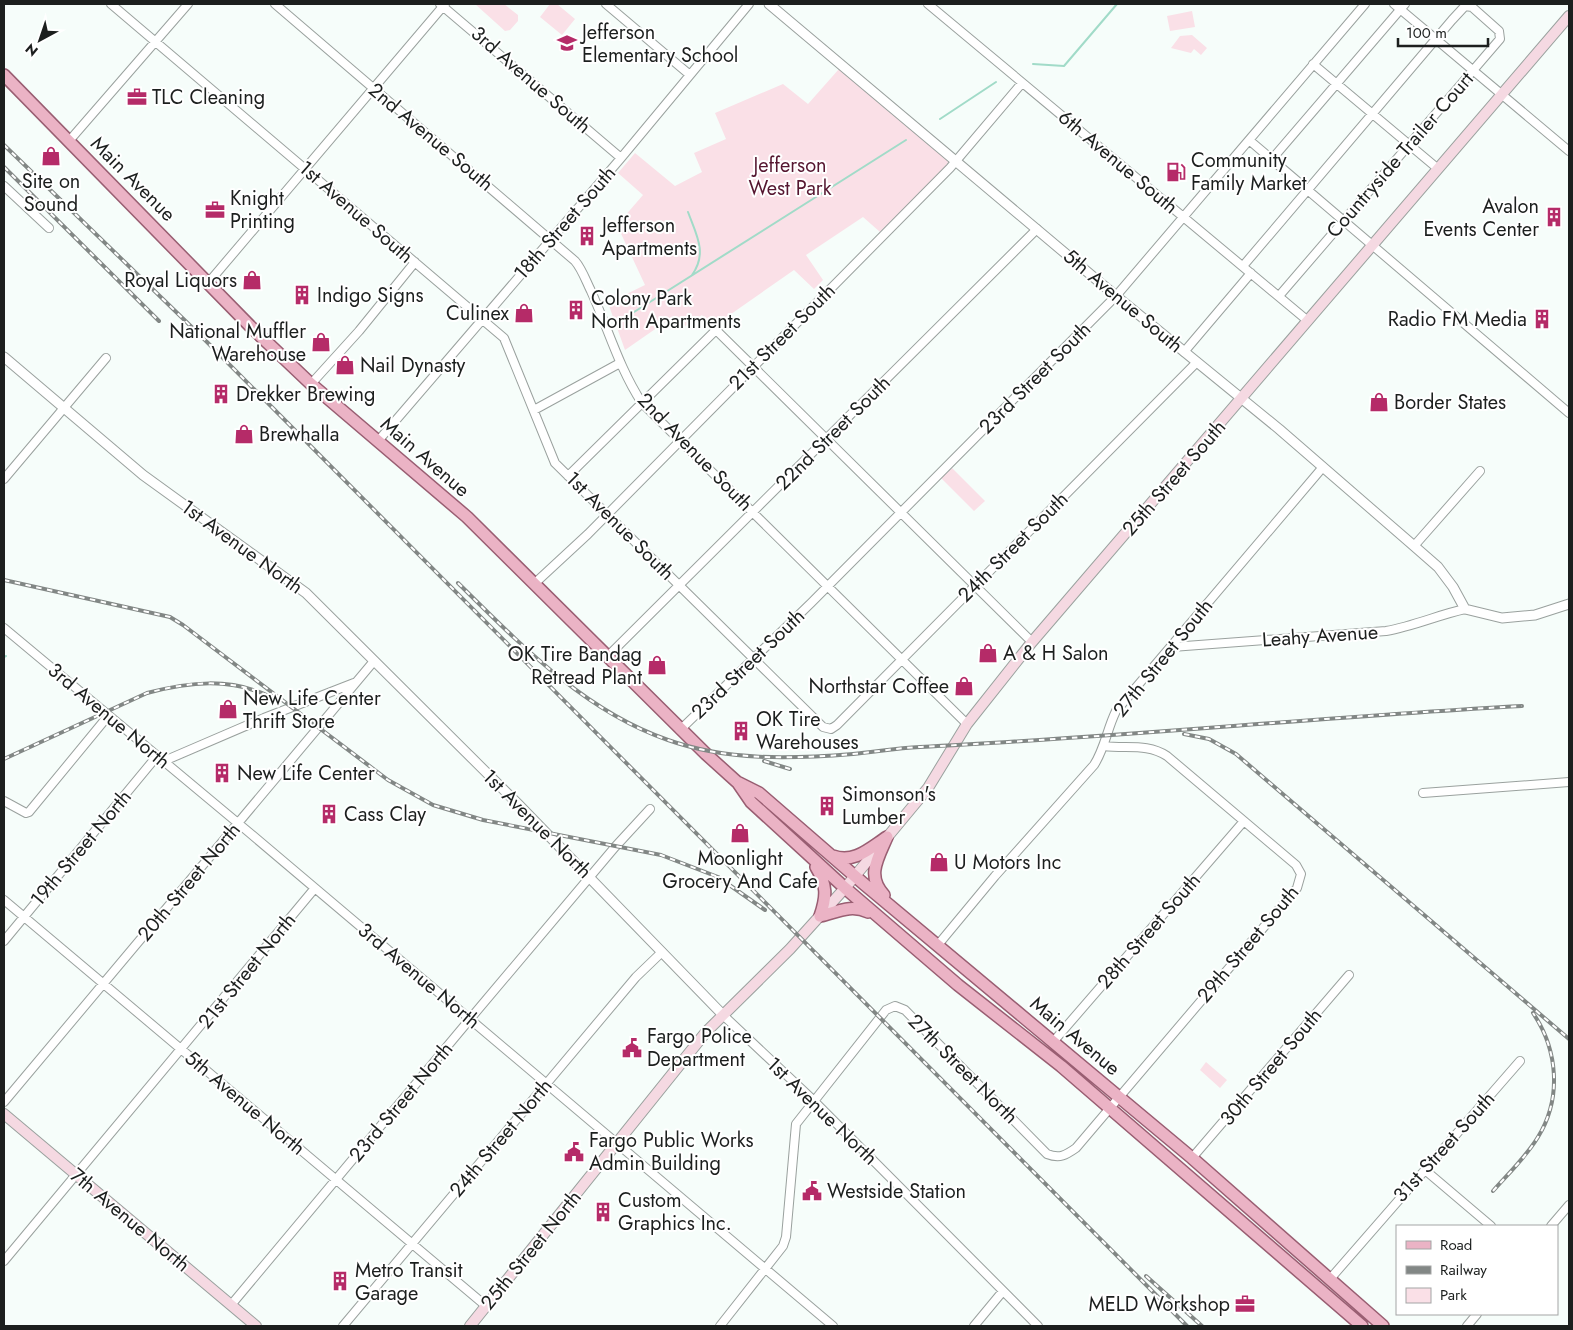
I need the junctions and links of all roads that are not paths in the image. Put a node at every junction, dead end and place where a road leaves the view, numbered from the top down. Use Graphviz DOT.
graph roads {
  1 [pos="111,4"];
  2 [pos="188,4"];
  3 [pos="275,4"];
  4 [pos="443,4"];
  5 [pos="606,4"];
  6 [pos="749,4"];
  7 [pos="769,4"];
  8 [pos="928,4"];
  9 [pos="1365,4"];
  10 [pos="1399,6"];
  11 [pos="1569,16"];
  12 [pos="1436,39"];
  13 [pos="156,42"];
  14 [pos="1313,64"];
  15 [pos="1473,70"];
  16 [pos="4,75"];
  17 [pos="690,75"];
  18 [pos="1022,83"];
  19 [pos="1336,84"];
  20 [pos="374,88"];
  21 [pos="1502,94"];
  22 [pos="1372,114"];
  23 [pos="1249,140"];
  24 [pos="69,141"];
  25 [pos="1409,145"];
  26 [pos="1569,151"];
  27 [pos="621,158"];
  28 [pos="1272,159"];
  29 [pos="956,161"];
  30 [pos="1437,168"];
  31 [pos="306,169"];
  32 [pos="4,186"];
  33 [pos="1308,189"];
  34 [pos="1183,216"];
  35 [pos="1345,220"];
  36 [pos="49,228"];
  37 [pos="1037,229"];
  38 [pos="551,240"];
  39 [pos="1373,244"];
  40 [pos="415,262"];
  41 [pos="1243,266"];
  42 [pos="1251,273"];
  43 [pos="209,282"];
  44 [pos="1116,296"];
  45 [pos="1279,296"];
  46 [pos="482,319"];
  47 [pos="1308,321"];
  48 [pos="1184,352"];
  49 [pos="4,357"];
  50 [pos="106,358"];
  51 [pos="1197,362"];
  52 [pos="620,363"];
  53 [pos="753,365"];
  54 [pos="312,384"];
  55 [pos="1242,399"];
  56 [pos="642,403"];
  57 [pos="64,408"];
  58 [pos="534,410"];
  59 [pos="1569,413"];
  60 [pos="680,440"];
  61 [pos="826,440"];
  62 [pos="378,441"];
  63 [pos="1323,467"];
  64 [pos="1480,471"];
  65 [pos="568,476"];
  66 [pos="4,479"];
  67 [pos="753,513"];
  68 [pos="900,513"];
  69 [pos="608,514"];
  70 [pos="1414,546"];
  71 [pos="534,584"];
  72 [pos="680,586"];
  73 [pos="974,586"];
  74 [pos="827,587"];
  75 [pos="1569,604"];
  76 [pos="1465,609"];
  77 [pos="4,628"];
  78 [pos="1032,642"];
  79 [pos="1172,647"];
  80 [pos="607,657"];
  81 [pos="753,660"];
  82 [pos="901,660"];
  83 [pos="374,661"];
  84 [pos="356,683"];
  85 [pos="108,716"];
  86 [pos="967,724"];
  87 [pos="828,728"];
  88 [pos="680,730"];
  89 [pos="1104,746"];
  90 [pos="160,758"];
  91 [pos="737,782"];
  92 [pos="1569,782"];
  93 [pos="1423,793"];
  94 [pos="4,801"];
  95 [pos="650,809"];
  96 [pos="1244,821"];
  97 [pos="238,823"];
  98 [pos="887,837"];
  99 [pos="829,854"];
  100 [pos="812,859"];
  101 [pos="854,876"];
  102 [pos="590,878"];
  103 [pos="315,888"];
  104 [pos="845,888"];
  105 [pos="4,900"];
  106 [pos="820,916"];
  107 [pos="24,917"];
  108 [pos="882,919"];
  109 [pos="909,922"];
  110 [pos="4,941"];
  111 [pos="938,946"];
  112 [pos="790,949"];
  113 [pos="662,952"];
  114 [pos="1349,975"];
  115 [pos="103,984"];
  116 [pos="992,1012"];
  117 [pos="723,1015"];
  118 [pos="470,1019"];
  119 [pos="1053,1042"];
  120 [pos="182,1050"];
  121 [pos="1064,1050"];
  122 [pos="1520,1061"];
  123 [pos="547,1084"];
  124 [pos="1119,1097"];
  125 [pos="814,1101"];
  126 [pos="4,1102"];
  127 [pos="1110,1108"];
  128 [pos="4,1114"];
  129 [pos="617,1143"];
  130 [pos="1192,1158"];
  131 [pos="1425,1170"];
  132 [pos="76,1175"];
  133 [pos="336,1179"];
  134 [pos="1569,1205"];
  135 [pos="1490,1225"];
  136 [pos="1552,1225"];
  137 [pos="413,1244"];
  138 [pos="1272,1246"];
  139 [pos="4,1261"];
  140 [pos="766,1269"];
  141 [pos="1325,1275"];
  142 [pos="1003,1291"];
  143 [pos="231,1305"];
  144 [pos="486,1306"];
  145 [pos="1476,1315"];
  146 [pos="256,1326"];
  147 [pos="343,1326"];
  148 [pos="470,1326"];
  149 [pos="720,1326"];
  150 [pos="833,1326"];
  151 [pos="974,1326"];
  152 [pos="1038,1326"];
  153 [pos="1362,1326"];
  154 [pos="1383,1326"];
  155 [pos="1467,1326"];
  1 -- 13 [label="street, 1st Avenue South"];
  2 -- 13 [label="street"];
  3 -- 20 [label="street, 2nd Avenue South"];
  4 -- 20 [label="street"];
  4 -- 27 [label="street, 3rd Avenue South"];
  5 -- 17 [label="street"];
  6 -- 17 [label="street, 18th Street South"];
  7 -- 29 [label="street, 5th Avenue South"];
  8 -- 18 [label="street, 6th Avenue South"];
  9 -- 14 [label="street, 23rd Street South"];
  10 -- 12 [label="street"];
  10 -- 19 [label="street"];
  11 -- 21 [label="main road, 25th Street South"];
  12 -- 15 [label="street"];
  12 -- 15 [label="street, Countryside Trailer Court"];
  12 -- 22 [label="street, Countryside Trailer Court"];
  13 -- 24 [label="street"];
  13 -- 31 [label="street, 1st Avenue South"];
  14 -- 19 [label="street"];
  14 -- 23 [label="street, 23rd Street South"];
  15 -- 21 [label="street"];
  15 -- 25 [label="street, Countryside Trailer Court"];
  16 -- 24 [label="main road, Main Avenue"];
  17 -- 27 [label="street, 18th Street South"];
  18 -- 29 [label="street, 21st Street South"];
  18 -- 34 [label="street, 6th Avenue South"];
  19 -- 22 [label="street"];
  19 -- 28 [label="street"];
  20 -- 31 [label="street"];
  20 -- 38 [label="street, 2nd Avenue South"];
  21 -- 26 [label="street"];
  21 -- 30 [label="main road, 25th Street South"];
  22 -- 25 [label="street"];
  22 -- 33 [label="street, Countryside Trailer Court"];
  23 -- 28 [label="street"];
  23 -- 34 [label="street, 23rd Street South"];
  24 -- 43 [label="main road, Main Avenue"];
  25 -- 30 [label="street"];
  25 -- 35 [label="street, Countryside Trailer Court"];
  27 -- 38 [label="street, 18th Street South"];
  28 -- 33 [label="street"];
  29 -- 37 [label="street, 5th Avenue South"];
  29 -- 53 [label="street, 21st Street South"];
  30 -- 39 [label="main road, 25th Street South"];
  31 -- 40 [label="street, 1st Avenue South"];
  31 -- 43 [label="street"];
  32 -- 36 [label="street"];
  33 -- 35 [label="street"];
  33 -- 41 [label="street, Countryside Trailer Court"];
  34 -- 41 [label="street, 6th Avenue South"];
  34 -- 44 [label="street, 23rd Street South"];
  35 -- 39 [label="street"];
  35 -- 45 [label="street, Countryside Trailer Court"];
  37 -- 44 [label="street, 5th Avenue South"];
  37 -- 61 [label="street, 22nd Street South"];
  38 -- 46 [label="street, 18th Street South"];
  38 -- 52 [label="street, 2nd Avenue South"];
  39 -- 47 [label="main road, 25th Street South"];
  39 -- 59 [label="street"];
  40 -- 46 [label="street, 1st Avenue South"];
  40 -- 54 [label="street"];
  41 -- 42 [label="street, 6th Avenue South"];
  42 -- 45 [label="street, 6th Avenue South"];
  42 -- 48 [label="street"];
  43 -- 54 [label="main road, Main Avenue"];
  44 -- 48 [label="street, 5th Avenue South"];
  44 -- 68 [label="street, 23rd Street South"];
  45 -- 47 [label="street, 6th Avenue South"];
  46 -- 58 [label="street, 1st Avenue South"];
  46 -- 62 [label="street, 18th Street South"];
  47 -- 55 [label="main road, 25th Street South"];
  48 -- 51 [label="street, 5th Avenue South"];
  49 -- 57 [label="street, 1st Avenue North"];
  50 -- 57 [label="street"];
  51 -- 55 [label="street, 5th Avenue South"];
  51 -- 73 [label="street, 24th Street South"];
  52 -- 56 [label="street, 2nd Avenue South"];
  52 -- 58 [label="street"];
  53 -- 56 [label="street"];
  53 -- 60 [label="street, 21st Street South"];
  53 -- 61 [label="street"];
  54 -- 62 [label="main road, Main Avenue"];
  55 -- 63 [label="street, 5th Avenue South"];
  55 -- 78 [label="main road, 25th Street South"];
  56 -- 60 [label="street, 2nd Avenue South"];
  56 -- 65 [label="street"];
  57 -- 66 [label="street"];
  57 -- 83 [label="street, 1st Avenue North"];
  58 -- 65 [label="street, 1st Avenue South"];
  60 -- 67 [label="street, 2nd Avenue South"];
  60 -- 69 [label="street, 21st Street South"];
  61 -- 67 [label="street, 22nd Street South"];
  61 -- 68 [label="street"];
  62 -- 71 [label="main road, Main Avenue"];
  63 -- 70 [label="street, 5th Avenue South"];
  63 -- 79 [label="street, 27th Street South"];
  64 -- 70 [label="street"];
  65 -- 69 [label="street, 1st Avenue South"];
  67 -- 72 [label="street, 22nd Street South"];
  67 -- 74 [label="street, 2nd Avenue South"];
  68 -- 73 [label="street"];
  68 -- 74 [label="street, 23rd Street South"];
  69 -- 71 [label="street, 21st Street South"];
  69 -- 72 [label="street, 1st Avenue South"];
  70 -- 76 [label="street, 5th Avenue South"];
  71 -- 80 [label="main road, Main Avenue"];
  72 -- 80 [label="street, 22nd Street South"];
  72 -- 81 [label="street, 1st Avenue South"];
  73 -- 78 [label="street"];
  73 -- 82 [label="street, 24th Street South"];
  74 -- 81 [label="street, 23rd Street South"];
  74 -- 82 [label="street, 2nd Avenue South"];
  75 -- 76 [label="street"];
  76 -- 79 [label="street, Leahy Avenue"];
  77 -- 85 [label="street, 3rd Avenue North"];
  78 -- 86 [label="main road, 25th Street South"];
  79 -- 89 [label="street, 27th Street South"];
  80 -- 88 [label="main road, Main Avenue"];
  81 -- 87 [label="street, 1st Avenue South"];
  81 -- 88 [label="street, 23rd Street South"];
  82 -- 86 [label="street, 2nd Avenue South"];
  82 -- 87 [label="street, 24th Street South"];
  83 -- 84 [label="street, 20th Street North"];
  83 -- 102 [label="street, 1st Avenue North"];
  84 -- 90 [label="street, 19th Street North"];
  84 -- 97 [label="street, 20th Street North"];
  85 -- 90 [label="street, 3rd Avenue North"];
  85 -- 94 [label="street"];
  86 -- 98 [label="main road, 25th Street South"];
  88 -- 91 [label="main road, Main Avenue"];
  89 -- 96 [label="street, 29th Street South"];
  89 -- 111 [label="street, 27th Street South"];
  90 -- 97 [label="street, 3rd Avenue North"];
  90 -- 107 [label="street, 19th Street North"];
  91 -- 99 [label="main road, Main Avenue"];
  91 -- 100 [label="main road, Main Avenue"];
  92 -- 93 [label="street"];
  95 -- 102 [label="street, 23rd Street North"];
  96 -- 119 [label="street, 28th Street South"];
  96 -- 124 [label="street, 29th Street South"];
  97 -- 103 [label="street, 3rd Avenue North"];
  97 -- 115 [label="street, 20th Street North"];
  98 -- 99 [label="main road"];
  98 -- 101 [label="main road, 25th Street South"];
  98 -- 109 [label="main road"];
  99 -- 101 [label="main road, Main Avenue"];
  100 -- 104 [label="main road, Main Avenue"];
  100 -- 106 [label="main road"];
  101 -- 104 [label="main road, 25th Street South"];
  101 -- 109 [label="main road, Main Avenue"];
  102 -- 113 [label="street, 1st Avenue North"];
  102 -- 118 [label="street, 23rd Street North"];
  103 -- 118 [label="street, 3rd Avenue North"];
  103 -- 120 [label="street, 21st Street North"];
  104 -- 106 [label="main road, 25th Street South"];
  104 -- 108 [label="main road, Main Avenue"];
  105 -- 107 [label="street, 5th Avenue North"];
  106 -- 108 [label="main road"];
  106 -- 112 [label="main road, 25th Street South"];
  107 -- 110 [label="street, 19th Street North"];
  107 -- 115 [label="street, 5th Avenue North"];
  108 -- 116 [label="main road, Main Avenue"];
  109 -- 111 [label="main road, Main Avenue"];
  111 -- 119 [label="main road, Main Avenue"];
  112 -- 117 [label="main road, 25th Street North"];
  113 -- 117 [label="street, 1st Avenue North"];
  113 -- 123 [label="street, 24th Street North"];
  114 -- 130 [label="street, 30th Street South"];
  115 -- 120 [label="street, 5th Avenue North"];
  115 -- 126 [label="street, 20th Street North"];
  116 -- 121 [label="main road"];
  116 -- 127 [label="main road, Main Avenue"];
  117 -- 125 [label="street, 1st Avenue North"];
  117 -- 129 [label="main road, 25th Street North"];
  118 -- 123 [label="street, 3rd Avenue North"];
  118 -- 133 [label="street, 23rd Street North"];
  119 -- 121 [label="main road, Main Avenue"];
  120 -- 132 [label="street, 21st Street North"];
  120 -- 133 [label="street, 5th Avenue North"];
  121 -- 124 [label="main road, Main Avenue"];
  122 -- 131 [label="street, 31st Street South"];
  123 -- 129 [label="street, 3rd Avenue North"];
  123 -- 137 [label="street, 24th Street North"];
  124 -- 127 [label="street, 29th Street South"];
  124 -- 130 [label="main road, Main Avenue"];
  125 -- 127 [label="street, 27th Street North"];
  125 -- 140 [label="street, 27th Street North"];
  125 -- 142 [label="street, 1st Avenue North"];
  127 -- 138 [label="main road, Main Avenue"];
  128 -- 132 [label="main road, 7th Avenue North"];
  129 -- 140 [label="street, 3rd Avenue North"];
  129 -- 144 [label="main road, 25th Street North"];
  130 -- 141 [label="main road, Main Avenue"];
  131 -- 135 [label="street"];
  131 -- 141 [label="street, 31st Street South"];
  132 -- 139 [label="street, 21st Street North"];
  132 -- 143 [label="main road, 7th Avenue North"];
  133 -- 137 [label="street, 5th Avenue North"];
  133 -- 143 [label="street, 23rd Street North"];
  134 -- 136 [label="street"];
  137 -- 144 [label="street, 5th Avenue North"];
  137 -- 147 [label="street, 24th Street North"];
  138 -- 141 [label="main road"];
  138 -- 153 [label="main road, Main Avenue"];
  140 -- 149 [label="street, 27th Street North"];
  140 -- 150 [label="street, 3rd Avenue North"];
  141 -- 154 [label="main road, Main Avenue"];
  142 -- 151 [label="street"];
  142 -- 152 [label="street, 1st Avenue North"];
  143 -- 146 [label="main road, 7th Avenue North"];
  144 -- 148 [label="main road, 25th Street North"];
  145 -- 155 [label="street"];
}
